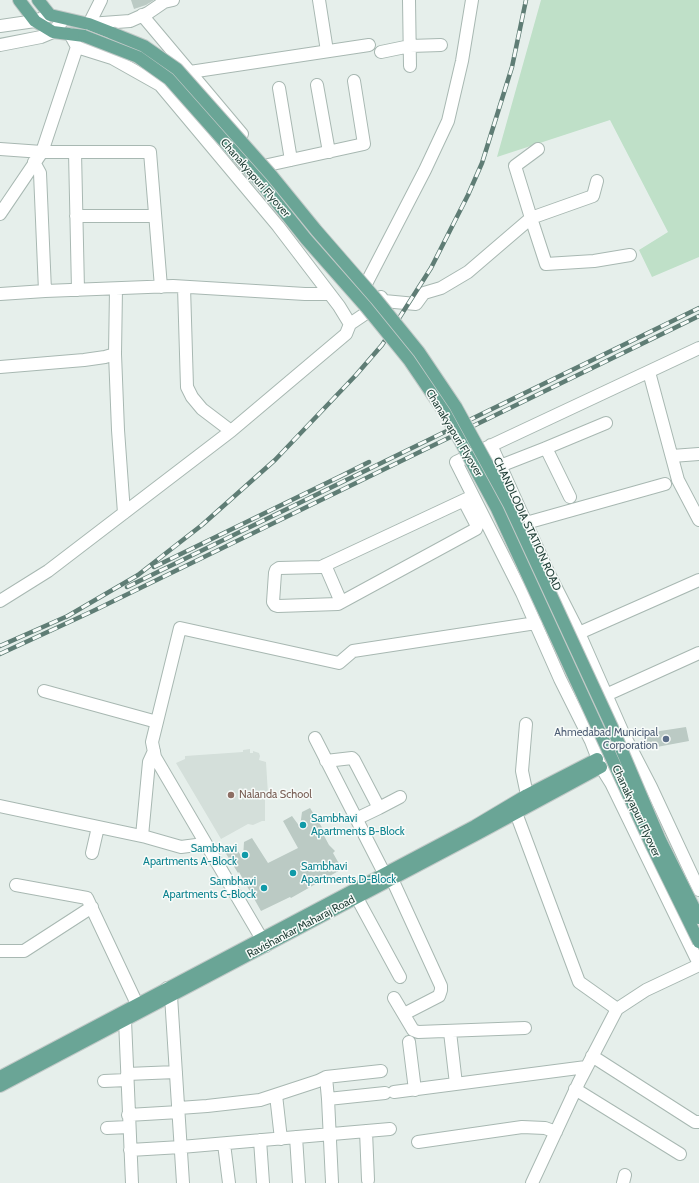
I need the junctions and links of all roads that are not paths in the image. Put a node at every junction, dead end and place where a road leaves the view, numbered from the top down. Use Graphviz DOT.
graph roads {
  1 [pos="19,0"];
  2 [pos="38,0"];
  3 [pos="101,0"];
  4 [pos="173,0"];
  5 [pos="319,0"];
  6 [pos="409,0"];
  7 [pos="472,0"];
  8 [pos="50,15"];
  9 [pos="142,15"];
  10 [pos="64,18"];
  11 [pos="35,21"];
  12 [pos="88,24"];
  13 [pos="0,26"];
  14 [pos="53,32"];
  15 [pos="70,34"];
  16 [pos="0,45"];
  17 [pos="369,45"];
  18 [pos="441,45"];
  19 [pos="410,46"];
  20 [pos="77,48"];
  21 [pos="327,51"];
  22 [pos="381,52"];
  23 [pos="410,66"];
  24 [pos="190,72"];
  25 [pos="354,81"];
  26 [pos="317,85"];
  27 [pos="279,88"];
  28 [pos="0,149"];
  29 [pos="538,149"];
  30 [pos="75,152"];
  31 [pos="328,152"];
  32 [pos="38,157"];
  33 [pos="291,160"];
  34 [pos="268,165"];
  35 [pos="597,181"];
  36 [pos="0,214"];
  37 [pos="76,216"];
  38 [pos="155,216"];
  39 [pos="531,218"];
  40 [pos="630,255"];
  41 [pos="367,282"];
  42 [pos="161,287"];
  43 [pos="184,287"];
  44 [pos="116,289"];
  45 [pos="78,290"];
  46 [pos="45,291"];
  47 [pos="0,294"];
  48 [pos="330,294"];
  49 [pos="384,301"];
  50 [pos="350,324"];
  51 [pos="699,348"];
  52 [pos="115,354"];
  53 [pos="0,367"];
  54 [pos="649,372"];
  55 [pos="606,423"];
  56 [pos="231,431"];
  57 [pos="491,445"];
  58 [pos="546,448"];
  59 [pos="699,454"];
  60 [pos="672,456"];
  61 [pos="500,466"];
  62 [pos="666,484"];
  63 [pos="570,497"];
  64 [pos="468,498"];
  65 [pos="124,513"];
  66 [pos="699,520"];
  67 [pos="526,522"];
  68 [pos="324,565"];
  69 [pos="699,580"];
  70 [pos="0,601"];
  71 [pos="341,602"];
  72 [pos="536,623"];
  73 [pos="579,633"];
  74 [pos="699,653"];
  75 [pos="44,691"];
  76 [pos="606,695"];
  77 [pos="157,722"];
  78 [pos="526,724"];
  79 [pos="623,733"];
  80 [pos="315,738"];
  81 [pos="154,752"];
  82 [pos="326,761"];
  83 [pos="639,762"];
  84 [pos="599,763"];
  85 [pos="527,795"];
  86 [pos="400,797"];
  87 [pos="0,806"];
  88 [pos="379,808"];
  89 [pos="516,813"];
  90 [pos="356,820"];
  91 [pos="98,827"];
  92 [pos="142,836"];
  93 [pos="207,846"];
  94 [pos="92,853"];
  95 [pos="388,876"];
  96 [pos="16,885"];
  97 [pos="699,890"];
  98 [pos="357,898"];
  99 [pos="92,907"];
  100 [pos="699,918"];
  101 [pos="263,942"];
  102 [pos="699,942"];
  103 [pos="0,951"];
  104 [pos="699,964"];
  105 [pos="400,977"];
  106 [pos="169,992"];
  107 [pos="394,998"];
  108 [pos="137,1004"];
  109 [pos="617,1008"];
  110 [pos="404,1014"];
  111 [pos="125,1020"];
  112 [pos="525,1028"];
  113 [pos="450,1032"];
  114 [pos="409,1042"];
  115 [pos="592,1056"];
  116 [pos="586,1067"];
  117 [pos="176,1072"];
  118 [pos="381,1072"];
  119 [pos="0,1077"];
  120 [pos="127,1077"];
  121 [pos="326,1077"];
  122 [pos="104,1081"];
  123 [pos="456,1084"];
  124 [pos="0,1086"];
  125 [pos="575,1089"];
  126 [pos="415,1090"];
  127 [pos="276,1095"];
  128 [pos="328,1099"];
  129 [pos="179,1110"];
  130 [pos="129,1121"];
  131 [pos="699,1122"];
  132 [pos="107,1128"];
  133 [pos="390,1129"];
  134 [pos="366,1131"];
  135 [pos="556,1132"];
  136 [pos="329,1134"];
  137 [pos="296,1137"];
  138 [pos="281,1139"];
  139 [pos="260,1140"];
  140 [pos="418,1142"];
  141 [pos="224,1144"];
  142 [pos="181,1147"];
  143 [pos="130,1150"];
  144 [pos="680,1154"];
  145 [pos="368,1180"];
  146 [pos="332,1182"];
  147 [pos="132,1183"];
  148 [pos="183,1183"];
  149 [pos="229,1183"];
  150 [pos="263,1183"];
  151 [pos="299,1183"];
  152 [pos="532,1183"];
  1 -- 11 [label="main road"];
  2 -- 8 [label="main road"];
  3 -- 12 [label="street"];
  4 -- 9 [label="street"];
  5 -- 21 [label="street"];
  6 -- 19 [label="street"];
  7 -- 41 [label="street"];
  8 -- 10 [label="main road, Chanakyapuri Flyover"];
  8 -- 11 [label="street"];
  9 -- 12 [label="street"];
  9 -- 24 [label="street"];
  10 -- 12 [label="main road, Chanakyapuri Flyover"];
  10 -- 14 [label="street"];
  11 -- 13 [label="street"];
  11 -- 14 [label="main road"];
  12 -- 100 [label="main road, Chanakyapuri Flyover, bridge"];
  14 -- 15 [label="main road, Chanakyapuri Flyover"];
  14 -- 16 [label="street"];
  15 -- 20 [label="street"];
  15 -- 102 [label="main road, Chanakyapuri Flyover, bridge"];
  17 -- 21 [label="street"];
  18 -- 19 [label="street"];
  19 -- 22 [label="street"];
  19 -- 23 [label="street"];
  20 -- 32 [label="street"];
  20 -- 48 [label="street"];
  21 -- 24 [label="street"];
  24 -- 34 [label="street"];
  25 -- 31 [label="street"];
  26 -- 31 [label="street"];
  27 -- 33 [label="street"];
  28 -- 32 [label="street"];
  29 -- 39 [label="street"];
  30 -- 32 [label="street"];
  30 -- 37 [label="street"];
  30 -- 38 [label="street"];
  31 -- 33 [label="street"];
  32 -- 36 [label="street"];
  32 -- 46 [label="street"];
  33 -- 34 [label="street"];
  34 -- 41 [label="street"];
  35 -- 39 [label="street"];
  37 -- 38 [label="street"];
  37 -- 45 [label="street"];
  38 -- 42 [label="street"];
  39 -- 40 [label="street"];
  39 -- 49 [label="street"];
  41 -- 49 [label="street"];
  42 -- 43 [label="street"];
  42 -- 44 [label="street"];
  43 -- 48 [label="street"];
  43 -- 56 [label="street"];
  44 -- 45 [label="street"];
  44 -- 52 [label="street"];
  45 -- 46 [label="street"];
  46 -- 47 [label="street"];
  48 -- 50 [label="street"];
  49 -- 50 [label="street"];
  50 -- 56 [label="street"];
  51 -- 54 [label="street, CHANDLODIA STATION ROAD"];
  52 -- 53 [label="street"];
  52 -- 65 [label="street"];
  54 -- 57 [label="street, CHANDLODIA STATION ROAD"];
  54 -- 60 [label="street"];
  55 -- 58 [label="street"];
  56 -- 65 [label="street"];
  57 -- 61 [label="street, CHANDLODIA STATION ROAD"];
  57 -- 64 [label="street"];
  58 -- 61 [label="street"];
  58 -- 63 [label="street"];
  59 -- 60 [label="street"];
  60 -- 66 [label="street"];
  61 -- 67 [label="street, CHANDLODIA STATION ROAD"];
  62 -- 67 [label="street"];
  64 -- 68 [label="street"];
  64 -- 71 [label="street"];
  64 -- 72 [label="street"];
  65 -- 70 [label="street"];
  67 -- 73 [label="street, CHANDLODIA STATION ROAD"];
  68 -- 71 [label="street"];
  68 -- 71 [label="street"];
  69 -- 73 [label="street"];
  72 -- 77 [label="street"];
  72 -- 84 [label="street"];
  73 -- 76 [label="street, CHANDLODIA STATION ROAD"];
  74 -- 76 [label="street"];
  75 -- 77 [label="street"];
  76 -- 79 [label="street, CHANDLODIA STATION ROAD"];
  77 -- 81 [label="street"];
  78 -- 85 [label="street"];
  79 -- 83 [label="street, CHANDLODIA STATION ROAD"];
  79 -- 84 [label="street"];
  80 -- 82 [label="street"];
  81 -- 92 [label="street"];
  81 -- 93 [label="street"];
  82 -- 88 [label="street"];
  82 -- 90 [label="street"];
  83 -- 84 [label="street"];
  83 -- 97 [label="street, CHANDLODIA STATION ROAD"];
  84 -- 85 [label="main road, Ravishankar Maharaj Road"];
  84 -- 89 [label="main road, Ravishankar Maharaj Road"];
  84 -- 104 [label="street"];
  85 -- 95 [label="main road, Ravishankar Maharaj Road"];
  86 -- 88 [label="street"];
  87 -- 91 [label="street"];
  88 -- 90 [label="street"];
  89 -- 95 [label="main road, Ravishankar Maharaj Road"];
  89 -- 109 [label="street"];
  90 -- 95 [label="street"];
  91 -- 92 [label="street"];
  91 -- 94 [label="street"];
  92 -- 93 [label="street"];
  93 -- 101 [label="street"];
  95 -- 98 [label="main road, Ravishankar Maharaj Road"];
  95 -- 101 [label="main road, Ravishankar Maharaj Road"];
  95 -- 110 [label="street"];
  96 -- 99 [label="street"];
  98 -- 101 [label="main road, Ravishankar Maharaj Road"];
  98 -- 105 [label="street"];
  99 -- 103 [label="street"];
  99 -- 108 [label="street"];
  101 -- 106 [label="main road, Ravishankar Maharaj Road"];
  104 -- 109 [label="street"];
  106 -- 108 [label="main road, Ravishankar Maharaj Road"];
  106 -- 111 [label="main road, Ravishankar Maharaj Road"];
  106 -- 117 [label="street"];
  107 -- 110 [label="street"];
  108 -- 119 [label="main road, Ravishankar Maharaj Road"];
  109 -- 115 [label="street"];
  110 -- 113 [label="street"];
  111 -- 120 [label="street"];
  111 -- 124 [label="main road, Ravishankar Maharaj Road"];
  112 -- 113 [label="street"];
  113 -- 123 [label="street"];
  114 -- 126 [label="street"];
  115 -- 116 [label="street"];
  115 -- 131 [label="street"];
  116 -- 123 [label="street"];
  116 -- 125 [label="street"];
  117 -- 120 [label="street"];
  117 -- 129 [label="street"];
  118 -- 121 [label="street"];
  120 -- 122 [label="street"];
  120 -- 130 [label="street"];
  121 -- 127 [label="street"];
  121 -- 128 [label="street"];
  123 -- 126 [label="street"];
  125 -- 135 [label="street"];
  125 -- 144 [label="street"];
  126 -- 128 [label="street"];
  127 -- 129 [label="street"];
  127 -- 138 [label="street"];
  128 -- 136 [label="street"];
  129 -- 130 [label="street"];
  129 -- 142 [label="street"];
  130 -- 132 [label="street"];
  130 -- 143 [label="street"];
  133 -- 134 [label="street"];
  134 -- 136 [label="street"];
  134 -- 145 [label="street"];
  135 -- 140 [label="street"];
  135 -- 152 [label="street"];
  136 -- 137 [label="street"];
  136 -- 146 [label="street"];
  137 -- 138 [label="street"];
  137 -- 151 [label="street"];
  138 -- 139 [label="street"];
  139 -- 141 [label="street"];
  139 -- 150 [label="street"];
  141 -- 142 [label="street"];
  141 -- 149 [label="street"];
  142 -- 143 [label="street"];
  142 -- 148 [label="street"];
  143 -- 147 [label="street"];
}
